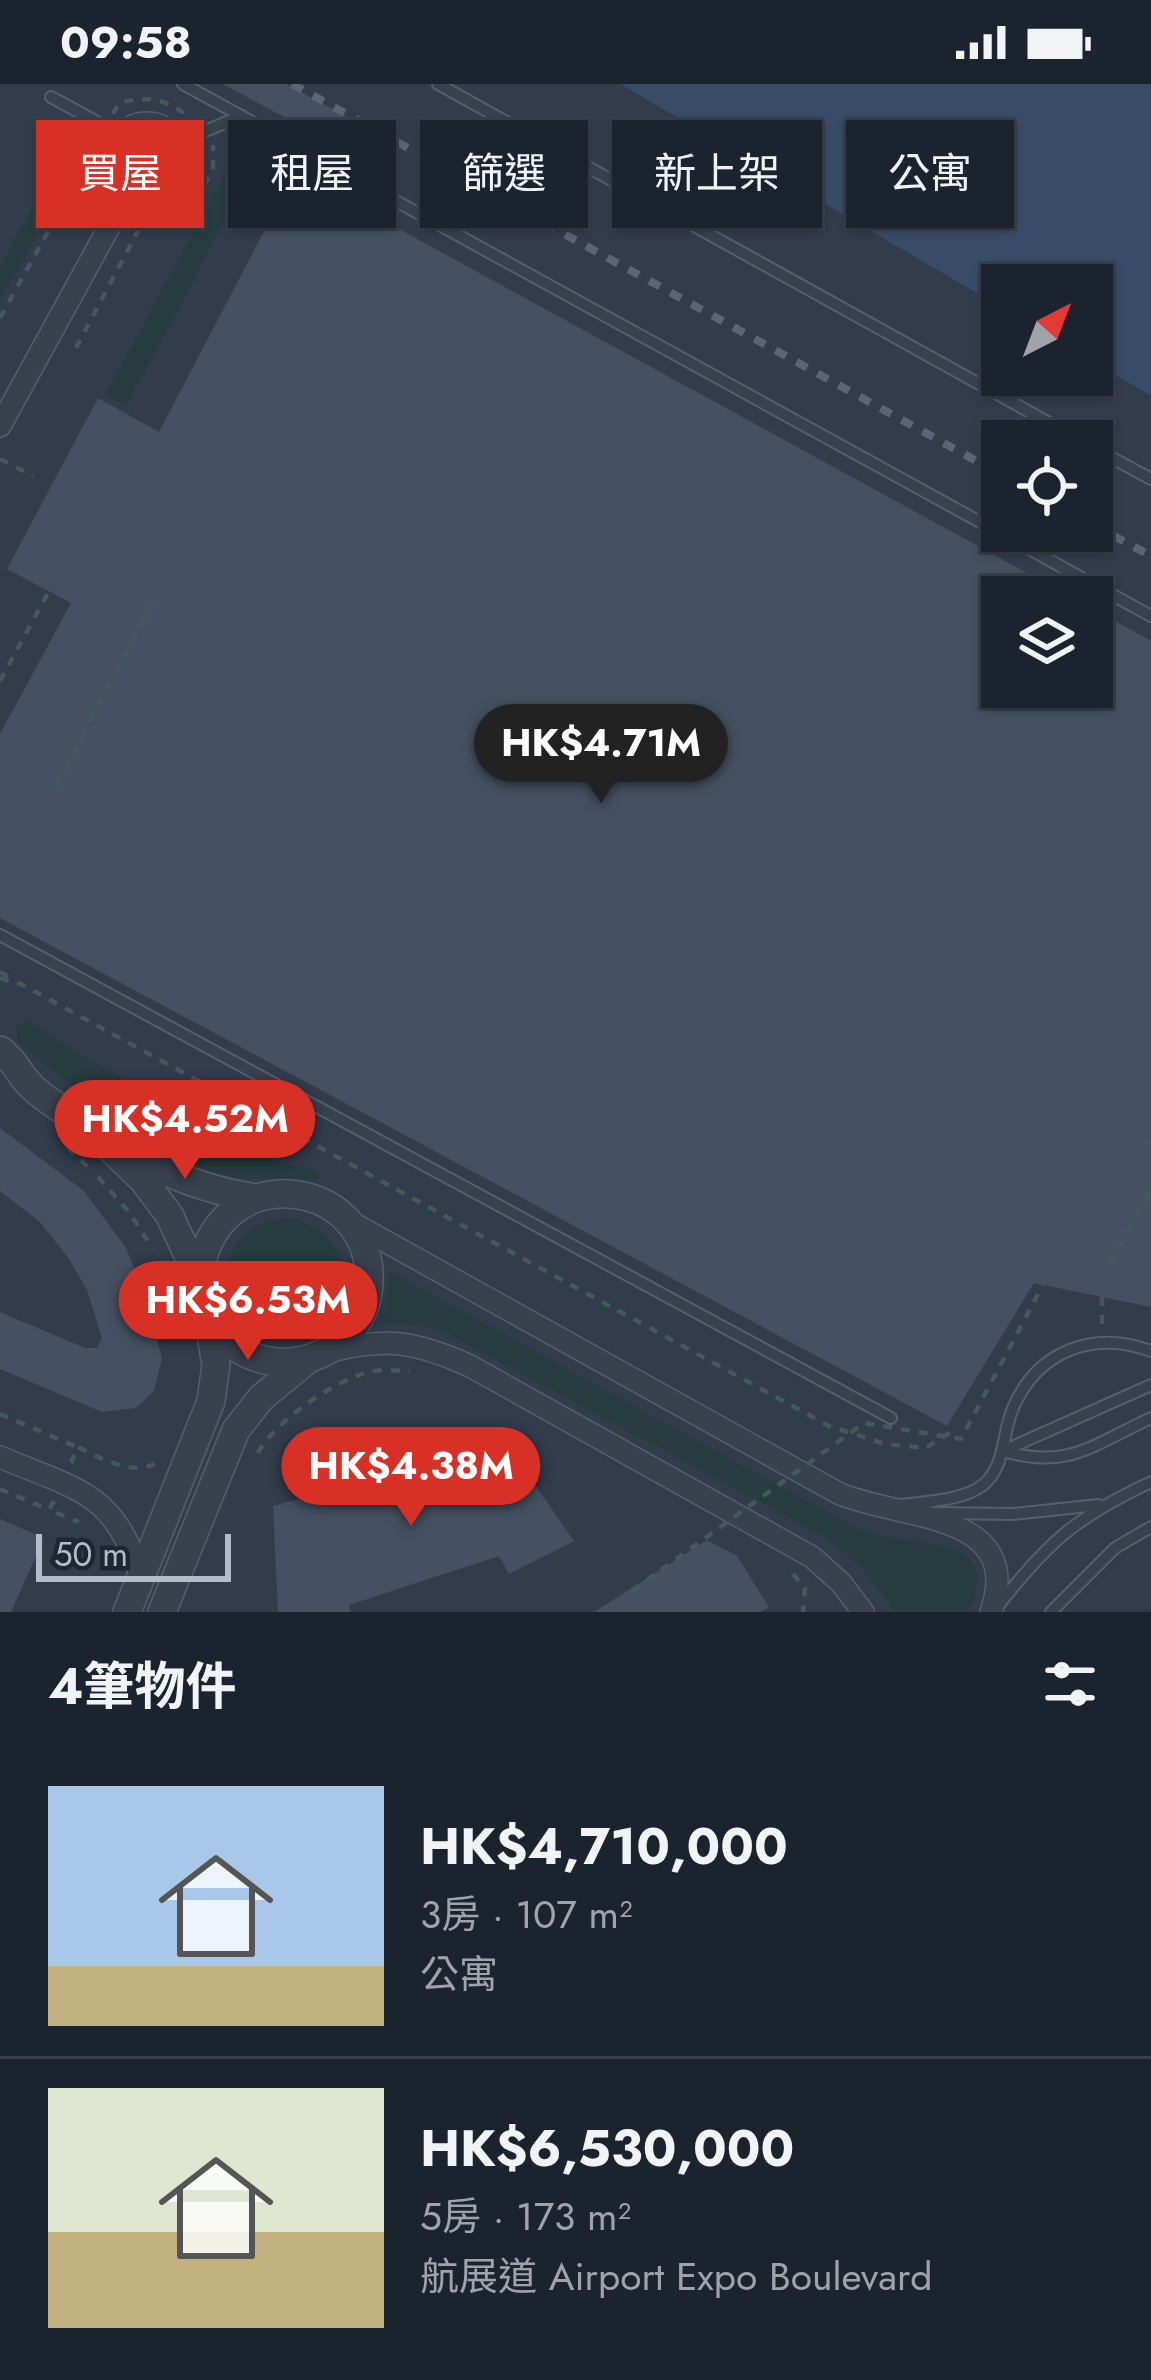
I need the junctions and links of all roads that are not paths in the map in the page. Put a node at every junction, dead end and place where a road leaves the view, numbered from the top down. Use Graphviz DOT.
graph roads {
  1 [pos="183,84"];
  2 [pos="438,84"];
  3 [pos="51,97"];
  4 [pos="242,116"];
  5 [pos="93,120"];
  6 [pos="204,131"];
  7 [pos="109,228"];
  8 [pos="1044,420"];
  9 [pos="0,426"];
  10 [pos="1113,458"];
  11 [pos="1151,479"];
  12 [pos="1151,616"];
  13 [pos="0,935"];
  14 [pos="0,1051"];
  15 [pos="0,1078"];
  16 [pos="28,1084"];
  17 [pos="96,1134"];
  18 [pos="256,1198"];
  19 [pos="346,1219"];
  20 [pos="202,1295"];
  21 [pos="1151,1351"];
  22 [pos="318,1356"];
  23 [pos="1151,1385"];
  24 [pos="891,1418"];
  25 [pos="1151,1418"];
  26 [pos="1003,1451"];
  27 [pos="0,1457"];
  28 [pos="1151,1482"];
  29 [pos="1101,1505"];
  30 [pos="881,1509"];
  31 [pos="904,1513"];
  32 [pos="1151,1527"];
  33 [pos="141,1578"];
  34 [pos="127,1612"];
  35 [pos="162,1612"];
  36 [pos="863,1612"];
  37 [pos="992,1612"];
  38 [pos="1051,1612"];
  1 -- 4 [label="lane"];
  2 -- 8 [label="lane"];
  3 -- 5 [label="lane"];
  4 -- 6 [label="lane"];
  4 -- 12 [label="lane"];
  7 -- 9 [label="street"];
  10 -- 11 [label="lane"];
  13 -- 24 [label="lane"];
  14 -- 16 [label="street"];
  15 -- 16 [label="street"];
  16 -- 17 [label="street"];
  17 -- 18 [label="street"];
  17 -- 20 [label="street"];
  18 -- 19 [label="street"];
  18 -- 20 [label="street"];
  19 -- 22 [label="street"];
  19 -- 30 [label="street"];
  20 -- 22 [label="street"];
  20 -- 33 [label="street"];
  21 -- 26 [label="lane"];
  22 -- 35 [label="street"];
  22 -- 36 [label="street"];
  23 -- 26 [label="lane"];
  25 -- 26 [label="lane"];
  26 -- 30 [label="lane"];
  27 -- 33 [label="street"];
  28 -- 29 [label="lane"];
  29 -- 31 [label="lane"];
  29 -- 37 [label="lane"];
  30 -- 31 [label="street"];
  31 -- 37 [label="street"];
  32 -- 38 [label="lane"];
  33 -- 34 [label="street"];
}
